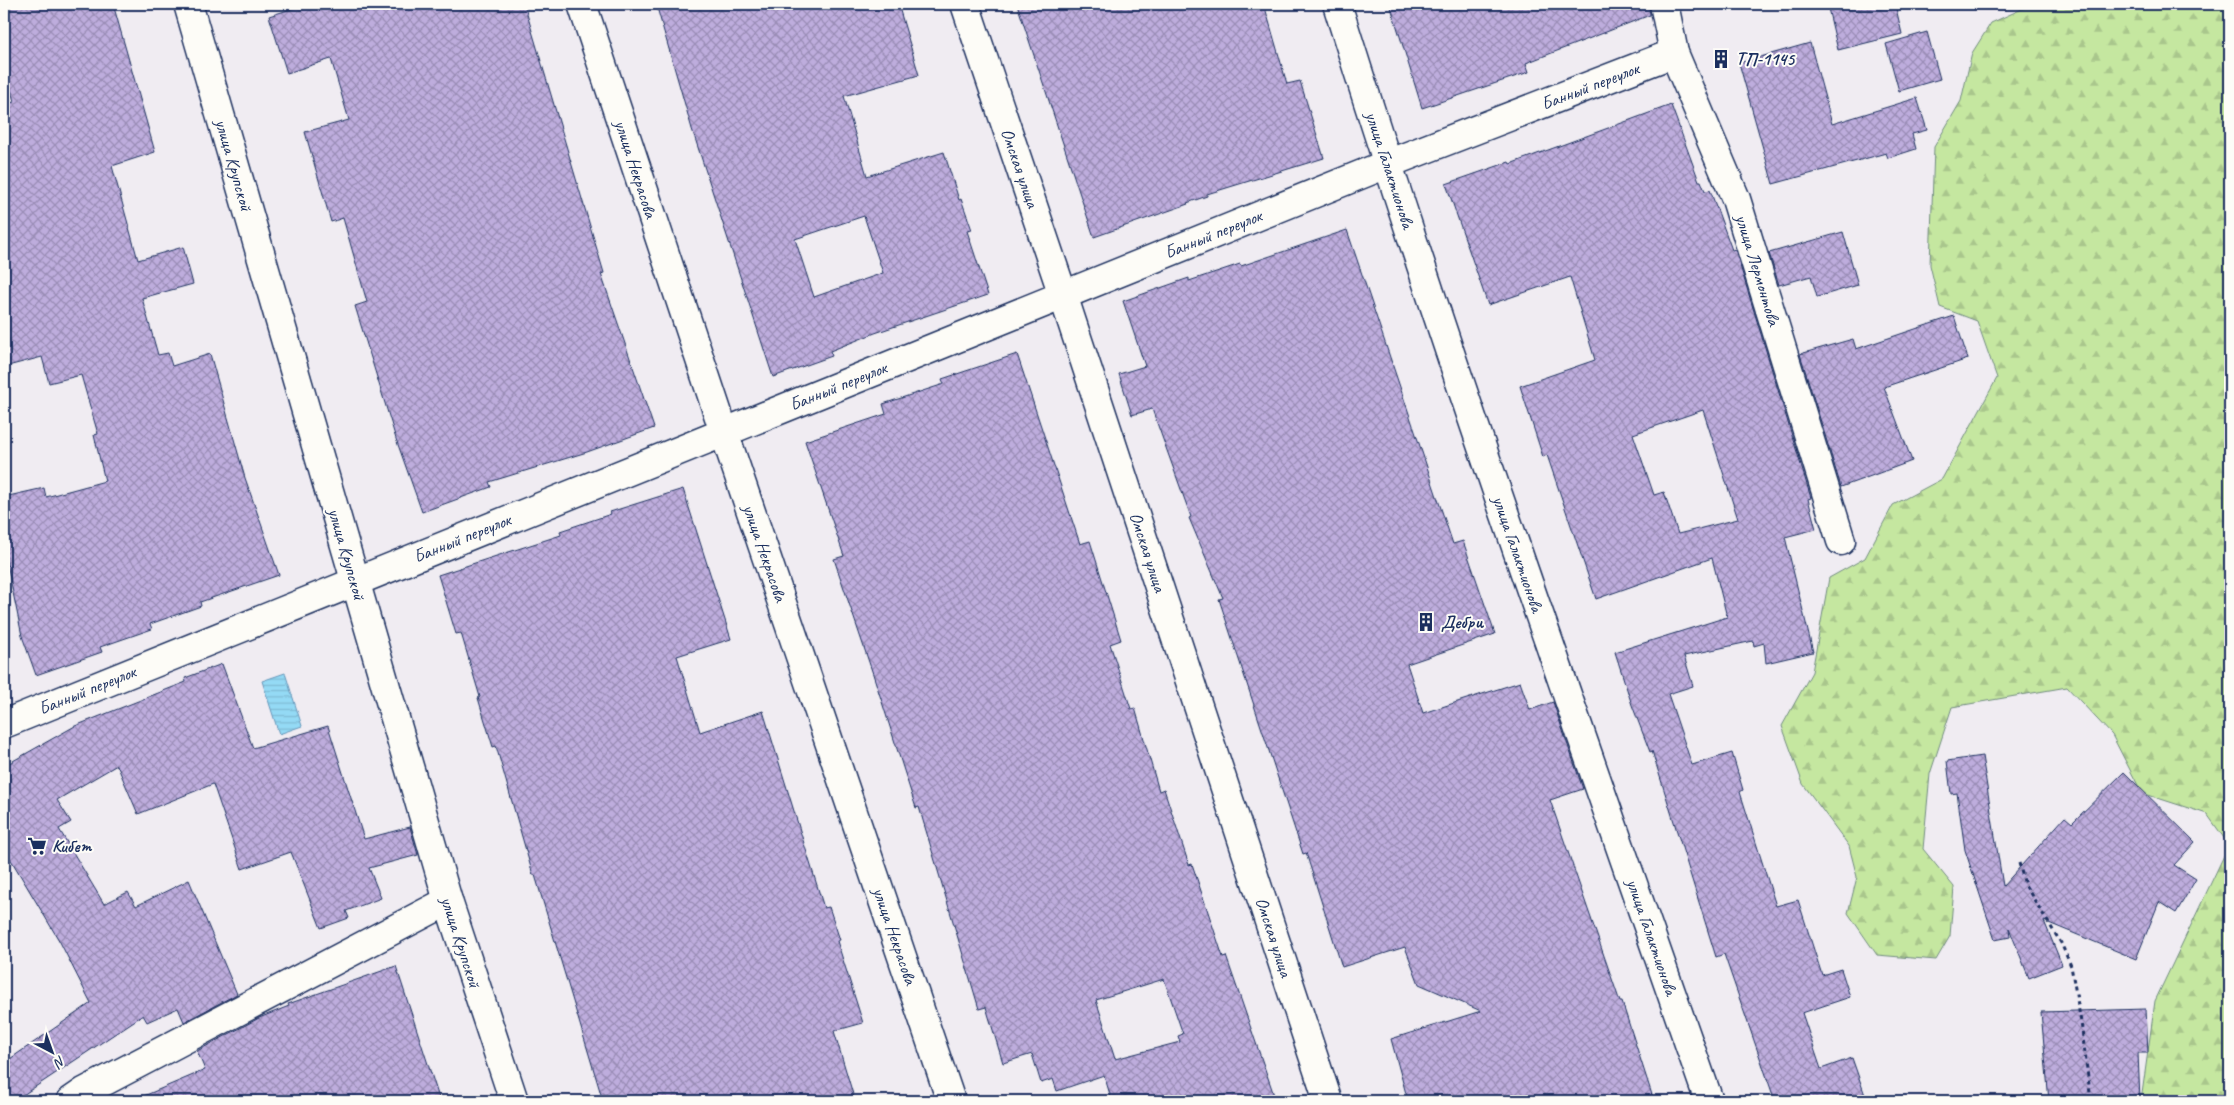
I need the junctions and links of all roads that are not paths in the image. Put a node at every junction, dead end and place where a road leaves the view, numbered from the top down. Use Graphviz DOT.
graph roads {
  1 [pos="188,4"];
  2 [pos="582,4"];
  3 [pos="965,4"];
  4 [pos="1337,4"];
  5 [pos="1668,6"];
  6 [pos="1674,53"];
  7 [pos="1387,164"];
  8 [pos="1064,295"];
  9 [pos="724,432"];
  10 [pos="1841,541"];
  11 [pos="355,582"];
  12 [pos="5,717"];
  13 [pos="448,901"];
  14 [pos="71,1101"];
  15 [pos="514,1101"];
  16 [pos="951,1101"];
  17 [pos="1328,1101"];
  18 [pos="1709,1101"];
  1 -- 11 [label="street, улица Крупской"];
  2 -- 9 [label="street, улица Некрасова"];
  3 -- 8 [label="street, Омская улица"];
  4 -- 7 [label="street, улица Галактионова"];
  5 -- 6 [label="street, улица Лермонтова"];
  6 -- 7 [label="street, Банный переулок"];
  6 -- 10 [label="street, улица Лермонтова"];
  7 -- 8 [label="street, Банный переулок"];
  7 -- 18 [label="street, улица Галактионова"];
  8 -- 9 [label="street, Банный переулок"];
  8 -- 17 [label="street, Омская улица"];
  9 -- 11 [label="street, Банный переулок"];
  9 -- 16 [label="street, улица Некрасова"];
  11 -- 12 [label="street, Банный переулок"];
  11 -- 13 [label="street, улица Крупской"];
  13 -- 14 [label="street"];
  13 -- 15 [label="street, улица Крупской"];
}
